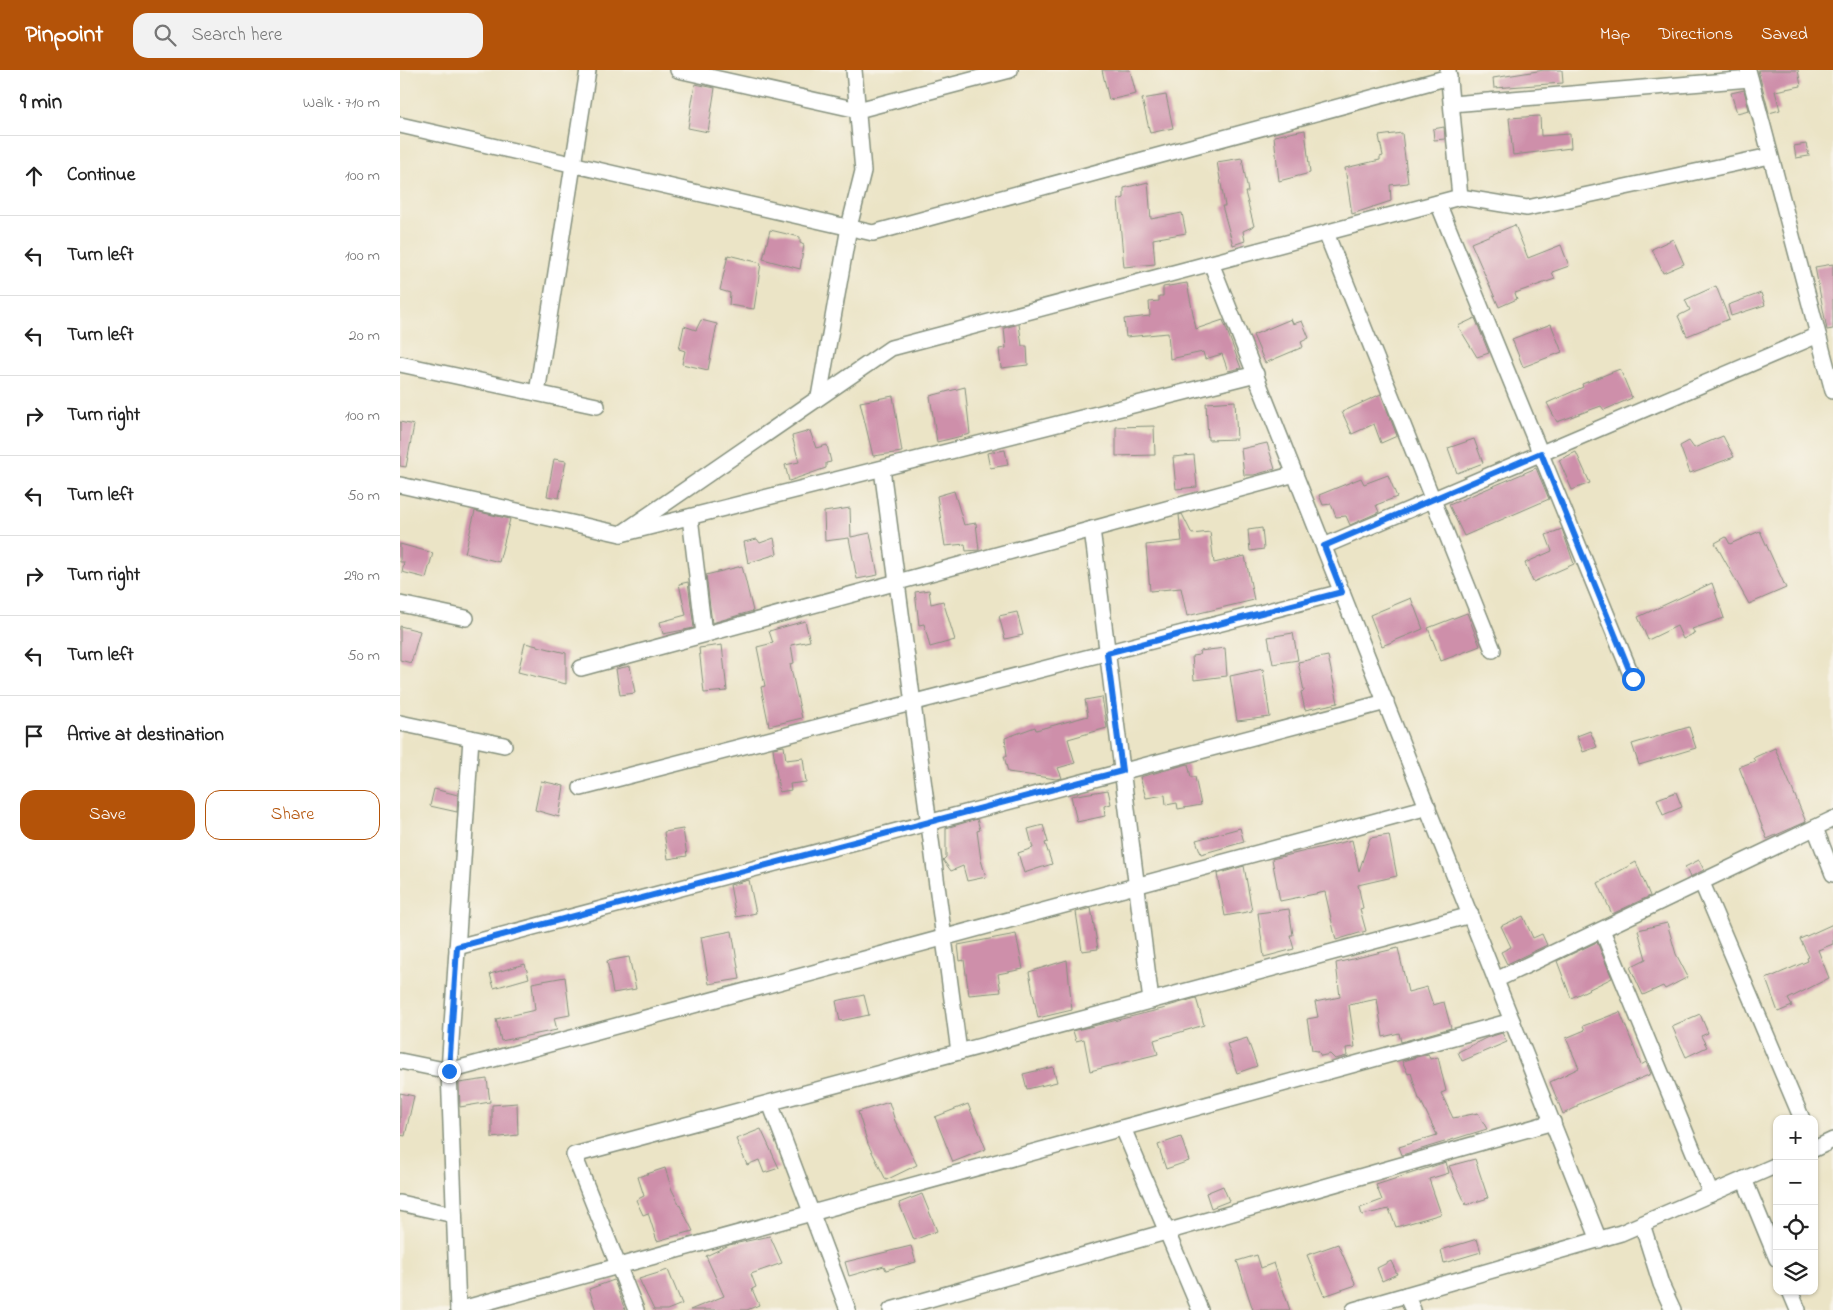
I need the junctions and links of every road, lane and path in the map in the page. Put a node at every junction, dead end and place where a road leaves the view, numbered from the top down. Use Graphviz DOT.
graph roads {
  1 [pos="588,70"];
  2 [pos="678,70"];
  3 [pos="854,70"];
  4 [pos="1010,70"];
  5 [pos="1449,73"];
  6 [pos="1749,75"];
  7 [pos="1452,104"];
  8 [pos="858,110"];
  9 [pos="400,125"];
  10 [pos="1770,156"];
  11 [pos="573,164"];
  12 [pos="1460,197"];
  13 [pos="1438,203"];
  14 [pos="849,227"];
  15 [pos="1326,233"];
  16 [pos="1212,263"];
  17 [pos="1818,335"];
  18 [pos="400,364"];
  19 [pos="1831,373"];
  20 [pos="1256,374"];
  21 [pos="1833,391"];
  22 [pos="537,393"];
  23 [pos="819,397"];
  24 [pos="597,406"];
  25 [pos="1541,453"];
  26 [pos="882,469"];
  27 [pos="1296,474"];
  28 [pos="400,485"];
  29 [pos="1433,499"];
  30 [pos="690,517"];
  31 [pos="1092,530"];
  32 [pos="621,534"];
  33 [pos="1324,546"];
  34 [pos="896,582"];
  35 [pos="1342,592"];
  36 [pos="400,604"];
  37 [pos="466,618"];
  38 [pos="704,634"];
  39 [pos="1493,650"];
  40 [pos="1107,653"];
  41 [pos="581,668"];
  42 [pos="1633,679"];
  43 [pos="1386,702"];
  44 [pos="912,703"];
  45 [pos="400,723"];
  46 [pos="471,738"];
  47 [pos="504,745"];
  48 [pos="1122,771"];
  49 [pos="581,788"];
  50 [pos="1428,807"];
  51 [pos="1833,819"];
  52 [pos="928,822"];
  53 [pos="1815,828"];
  54 [pos="1833,874"];
  55 [pos="1702,882"];
  56 [pos="1137,886"];
  57 [pos="1471,916"];
  58 [pos="1602,930"];
  59 [pos="944,938"];
  60 [pos="457,947"];
  61 [pos="1496,980"];
  62 [pos="1151,1001"];
  63 [pos="1512,1021"];
  64 [pos="959,1052"];
  65 [pos="400,1061"];
  66 [pos="449,1071"];
  67 [pos="770,1102"];
  68 [pos="1800,1115"];
  69 [pos="1552,1122"];
  70 [pos="1123,1128"];
  71 [pos="1833,1140"];
  72 [pos="1818,1146"];
  73 [pos="1773,1167"];
  74 [pos="1744,1179"];
  75 [pos="1711,1194"];
  76 [pos="400,1203"];
  77 [pos="812,1213"];
  78 [pos="454,1216"];
  79 [pos="1642,1224"];
  80 [pos="1167,1232"];
  81 [pos="1599,1240"];
  82 [pos="1773,1250"];
  83 [pos="618,1266"];
  84 [pos="1406,1295"];
  85 [pos="1792,1295"];
  86 [pos="458,1310"];
  87 [pos="636,1310"];
  88 [pos="848,1310"];
  89 [pos="891,1310"];
  90 [pos="1200,1310"];
  91 [pos="1354,1310"];
  92 [pos="1413,1310"];
  93 [pos="1673,1310"];
  94 [pos="1798,1310"];
  1 -- 11 [label="street"];
  2 -- 8 [label="street"];
  3 -- 8 [label="street"];
  4 -- 8 [label="street"];
  5 -- 7 [label="street"];
  5 -- 14 [label="street"];
  6 -- 7 [label="street"];
  6 -- 10 [label="street"];
  7 -- 12 [label="street"];
  8 -- 14 [label="street"];
  9 -- 11 [label="street"];
  10 -- 12 [label="street"];
  10 -- 17 [label="street"];
  11 -- 14 [label="street"];
  11 -- 22 [label="street"];
  12 -- 13 [label="street"];
  13 -- 15 [label="street"];
  13 -- 25 [label="street"];
  14 -- 23 [label="street"];
  15 -- 16 [label="street"];
  15 -- 29 [label="street"];
  16 -- 20 [label="street"];
  16 -- 23 [label="street"];
  17 -- 19 [label="street"];
  17 -- 25 [label="street"];
  18 -- 22 [label="street"];
  19 -- 21 [label="street"];
  20 -- 26 [label="street"];
  20 -- 27 [label="street"];
  22 -- 24 [label="street"];
  23 -- 32 [label="street"];
  25 -- 29 [label="street"];
  25 -- 42 [label="street"];
  26 -- 30 [label="street"];
  26 -- 34 [label="street"];
  27 -- 31 [label="street"];
  27 -- 33 [label="street"];
  28 -- 32 [label="street"];
  29 -- 33 [label="street"];
  29 -- 39 [label="street"];
  30 -- 32 [label="street"];
  30 -- 38 [label="street"];
  31 -- 34 [label="street"];
  31 -- 40 [label="street"];
  33 -- 35 [label="street"];
  34 -- 38 [label="street"];
  34 -- 44 [label="street"];
  35 -- 40 [label="street"];
  35 -- 43 [label="street"];
  36 -- 37 [label="street"];
  38 -- 41 [label="street"];
  40 -- 44 [label="street"];
  40 -- 48 [label="street"];
  43 -- 48 [label="street"];
  43 -- 50 [label="street"];
  44 -- 49 [label="street"];
  44 -- 52 [label="street"];
  45 -- 46 [label="street"];
  46 -- 47 [label="street"];
  46 -- 60 [label="street"];
  48 -- 52 [label="street"];
  48 -- 56 [label="street"];
  50 -- 56 [label="street"];
  50 -- 57 [label="street"];
  51 -- 53 [label="street"];
  52 -- 59 [label="street"];
  52 -- 60 [label="street"];
  53 -- 54 [label="street"];
  53 -- 55 [label="street"];
  55 -- 58 [label="street"];
  55 -- 68 [label="street"];
  56 -- 59 [label="street"];
  56 -- 62 [label="street"];
  57 -- 61 [label="street"];
  57 -- 62 [label="street"];
  58 -- 61 [label="street"];
  58 -- 75 [label="street"];
  59 -- 64 [label="street"];
  59 -- 66 [label="street"];
  60 -- 66 [label="street"];
  61 -- 63 [label="street"];
  62 -- 64 [label="street"];
  63 -- 69 [label="street"];
  63 -- 70 [label="street"];
  64 -- 67 [label="street"];
  65 -- 66 [label="street"];
  66 -- 78 [label="street"];
  67 -- 77 [label="street"];
  67 -- 83 [label="street"];
  69 -- 80 [label="street"];
  69 -- 81 [label="street"];
  70 -- 77 [label="street"];
  70 -- 80 [label="street"];
  71 -- 72 [label="street"];
  73 -- 74 [label="street"];
  74 -- 75 [label="street"];
  74 -- 82 [label="street"];
  75 -- 79 [label="street"];
  76 -- 78 [label="street"];
  77 -- 83 [label="street"];
  77 -- 88 [label="street"];
  78 -- 86 [label="street"];
  79 -- 81 [label="street"];
  79 -- 93 [label="street"];
  80 -- 89 [label="street"];
  80 -- 90 [label="street"];
  81 -- 84 [label="street"];
  83 -- 86 [label="street"];
  83 -- 87 [label="street"];
  84 -- 91 [label="street"];
  84 -- 92 [label="street"];
  85 -- 94 [label="street"];
}
